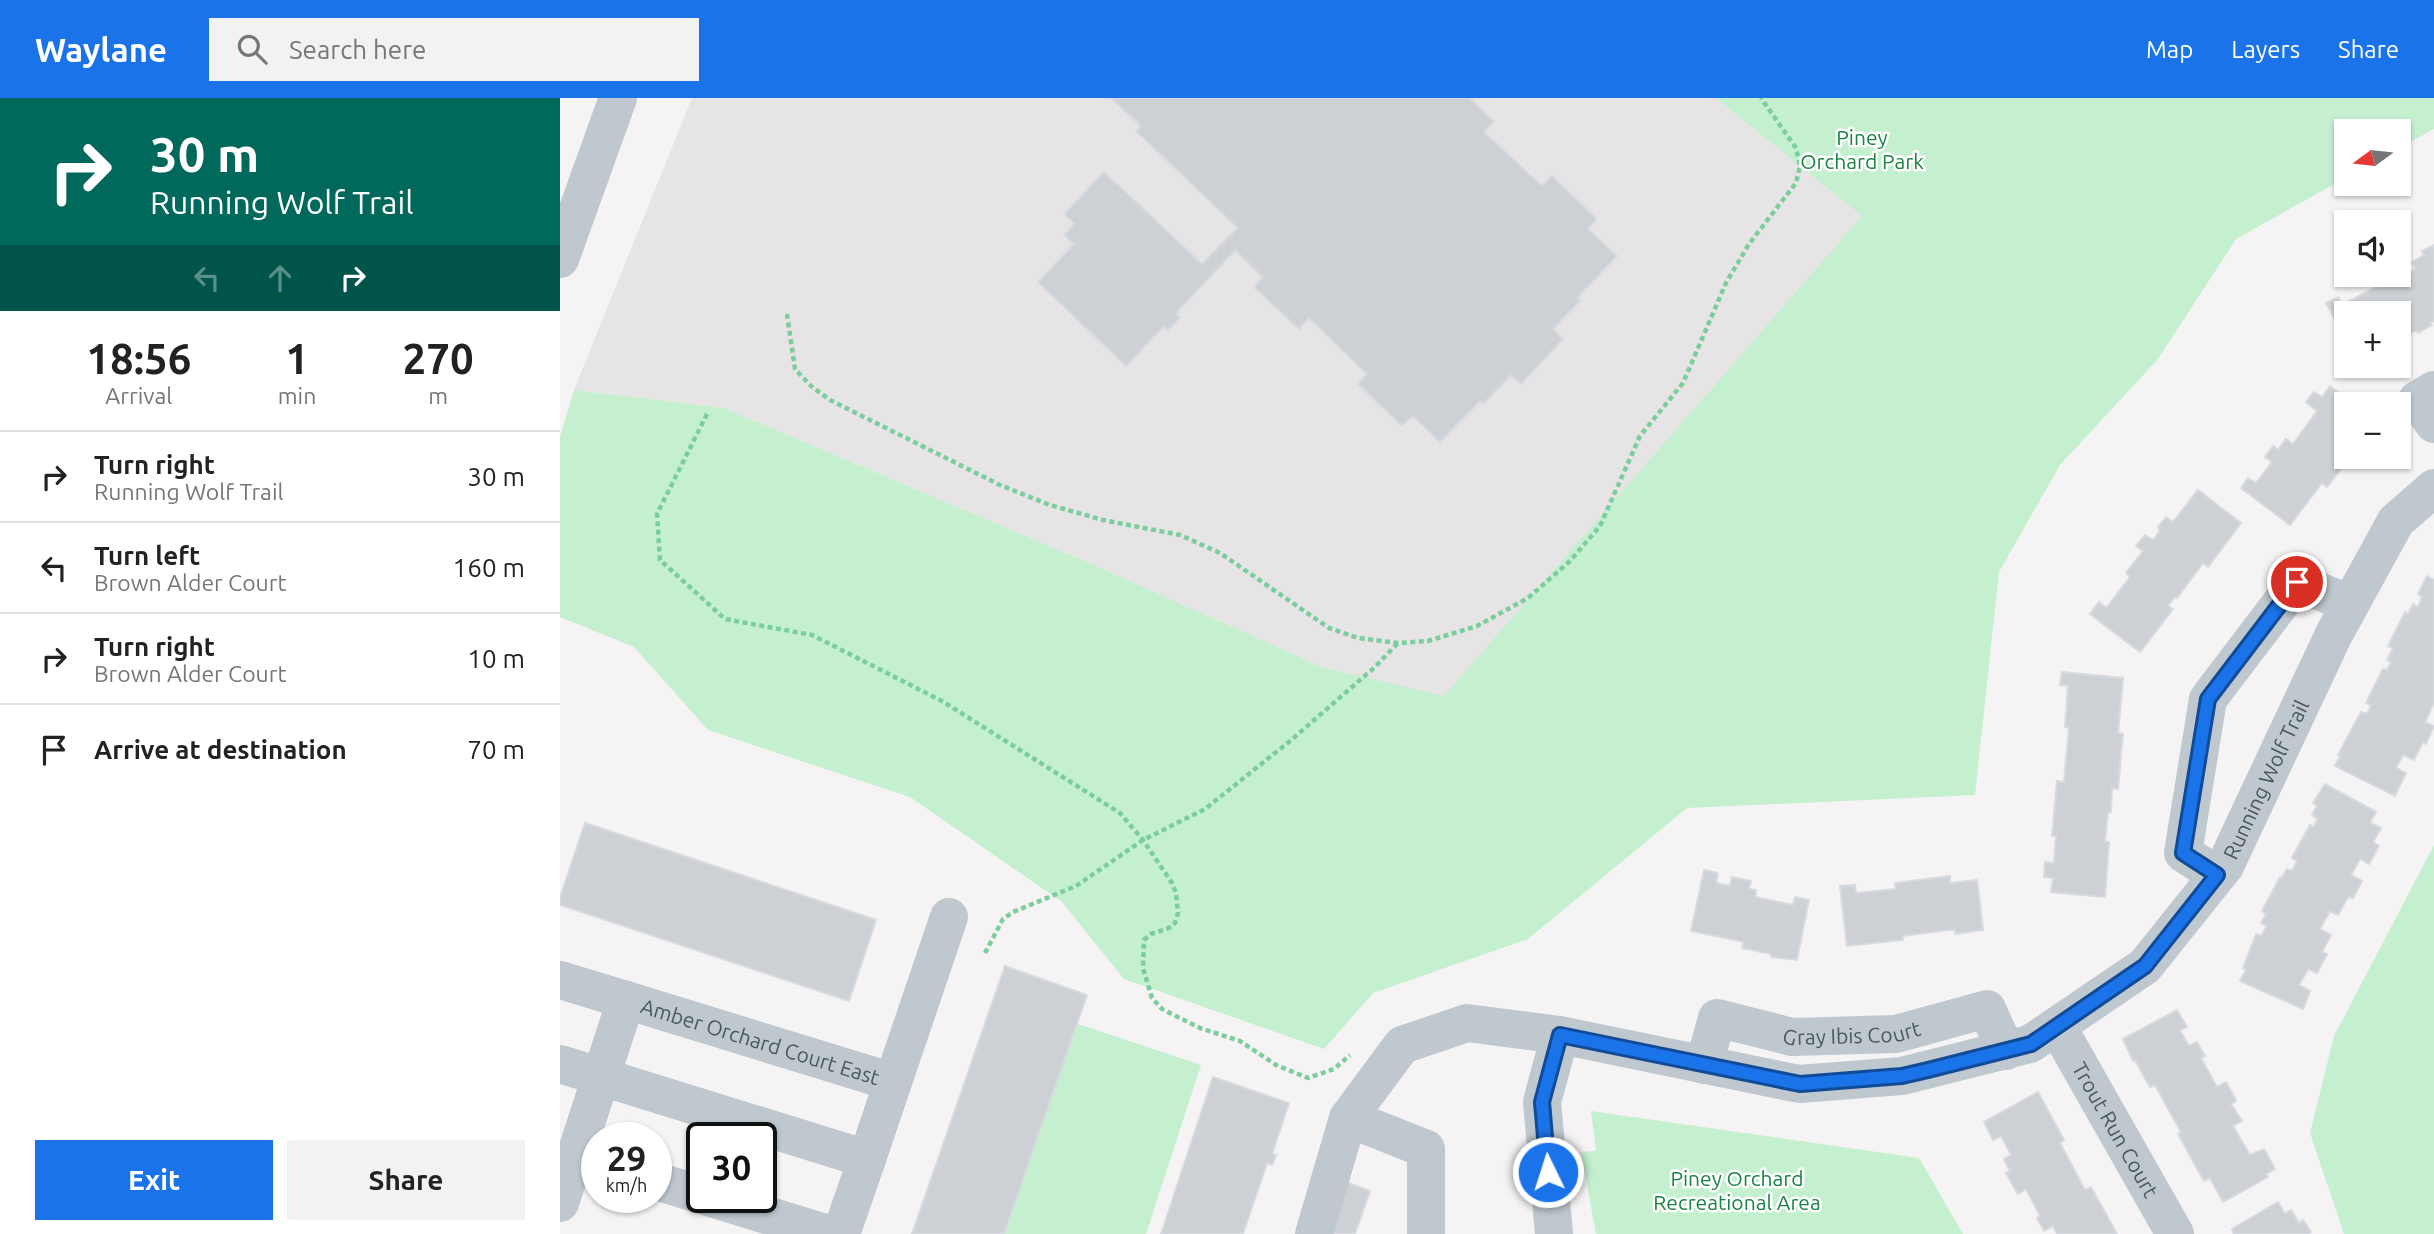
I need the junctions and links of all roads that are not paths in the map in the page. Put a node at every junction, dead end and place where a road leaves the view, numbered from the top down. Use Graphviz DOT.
graph roads {
  1 [pos="618,98"];
  2 [pos="560,259"];
  3 [pos="2434,390"];
  4 [pos="2434,424"];
  5 [pos="2434,488"];
  6 [pos="2350,604"];
  7 [pos="2217,875"];
  8 [pos="949,917"];
  9 [pos="560,980"];
  10 [pos="626,1000"];
  11 [pos="2057,1026"];
  12 [pos="1560,1035"];
  13 [pos="560,1064"];
  14 [pos="601,1077"];
  15 [pos="893,1082"];
  16 [pos="1348,1118"];
  17 [pos="593,1122"];
  18 [pos="867,1159"];
  19 [pos="581,1167"];
  20 [pos="560,1203"];
  21 [pos="760,1213"];
  22 [pos="828,1234"];
  23 [pos="841,1234"];
  24 [pos="1314,1234"];
  25 [pos="1426,1234"];
  26 [pos="1554,1234"];
  27 [pos="2175,1234"];
  1 -- 2 [label="street"];
  3 -- 4 [label="street"];
  5 -- 6 [label="street, Running Wolf Trail"];
  6 -- 7 [label="street, Running Wolf Trail"];
  6 -- 7 [label="street"];
  7 -- 11 [label="street, Running Wolf Trail"];
  8 -- 15 [label="street, Amber Orchard Court East"];
  9 -- 10 [label="street, Amber Orchard Court East"];
  10 -- 14 [label="street, Amber Orchard Court East"];
  10 -- 15 [label="street, Amber Orchard Court East"];
  11 -- 12 [label="street, Running Wolf Trail"];
  11 -- 27 [label="street, Trout Run Court"];
  12 -- 16 [label="street, Running Wolf Trail"];
  12 -- 26 [label="street"];
  13 -- 14 [label="street"];
  14 -- 17 [label="street, Amber Orchard Court East"];
  14 -- 18 [label="street"];
  15 -- 18 [label="street, Amber Orchard Court East"];
  16 -- 24 [label="street"];
  16 -- 25 [label="street"];
  18 -- 23 [label="street, Amber Orchard Court East"];
  19 -- 20 [label="street, Amber Orchard Court East"];
  21 -- 22 [label="street"];
}
